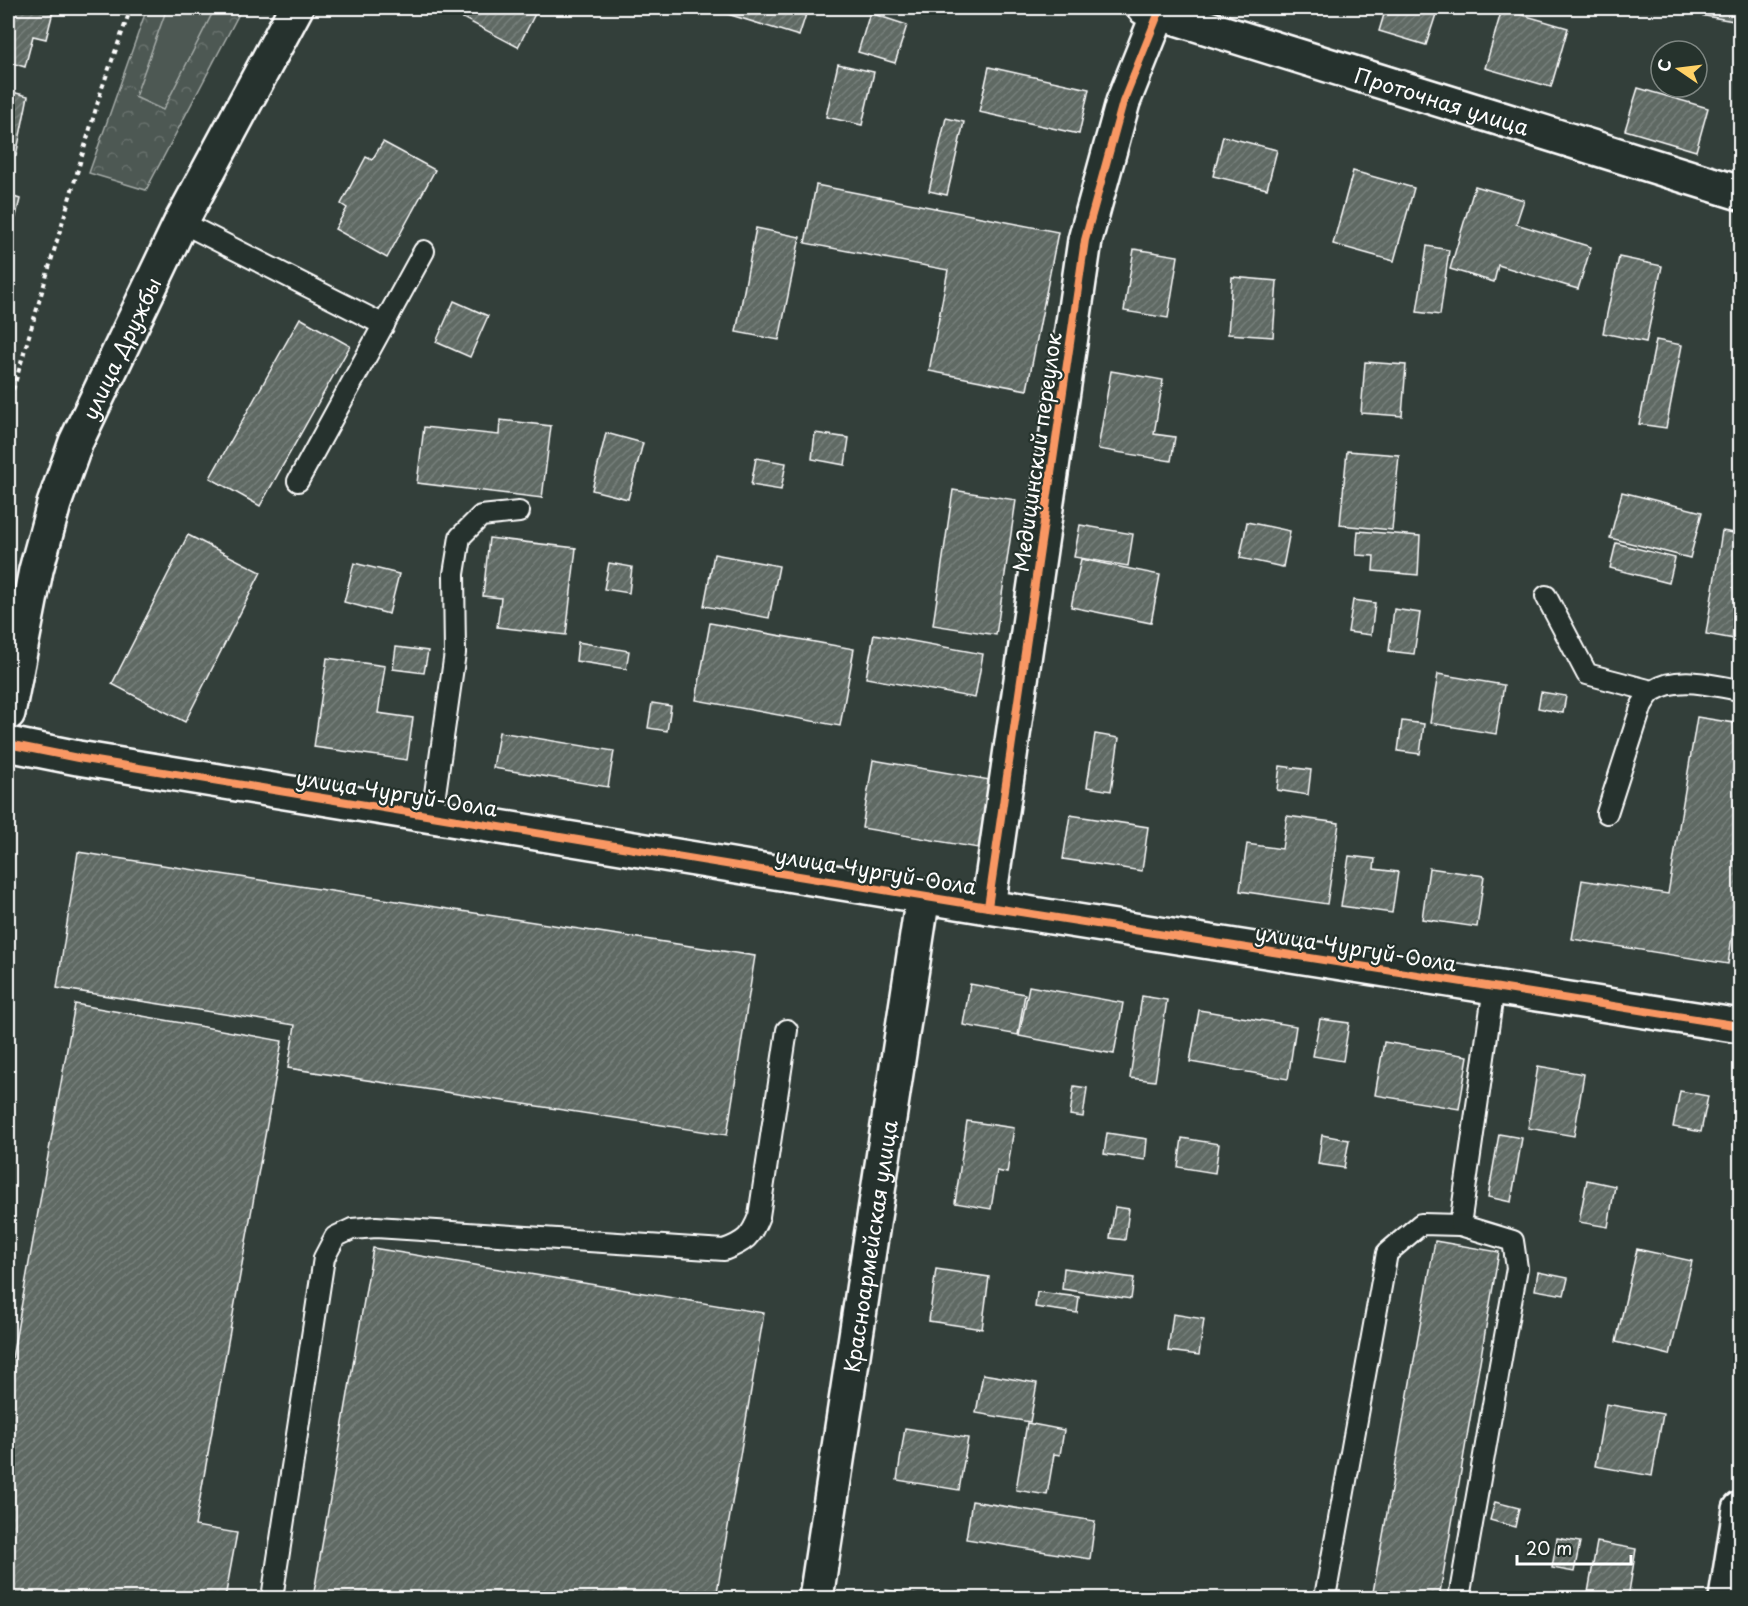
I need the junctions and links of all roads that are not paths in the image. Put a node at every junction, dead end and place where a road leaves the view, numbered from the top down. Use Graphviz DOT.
graph roads {
  1 [pos="296,8"];
  2 [pos="1151,10"];
  3 [pos="1740,193"];
  4 [pos="181,222"];
  5 [pos="424,251"];
  6 [pos="384,325"];
  7 [pos="298,481"];
  8 [pos="519,512"];
  9 [pos="1546,596"];
  10 [pos="1740,690"];
  11 [pos="1652,691"];
  12 [pos="8,713"];
  13 [pos="8,744"];
  14 [pos="1607,813"];
  15 [pos="432,815"];
  16 [pos="923,896"];
  17 [pos="988,907"];
  18 [pos="1494,987"];
  19 [pos="1740,1026"];
  20 [pos="787,1030"];
  21 [pos="1460,1225"];
  22 [pos="1740,1509"];
  23 [pos="1324,1597"];
  24 [pos="272,1599"];
  25 [pos="816,1599"];
  26 [pos="1459,1599"];
  27 [pos="1726,1599"];
  1 -- 4 [label="street, улица Дружбы"];
  2 -- 3 [label="street, Проточная улица"];
  2 -- 17 [label="street, Медицинский переулок"];
  4 -- 6 [label="lane"];
  4 -- 12 [label="street, улица Дружбы"];
  5 -- 6 [label="lane"];
  6 -- 7 [label="lane"];
  8 -- 15 [label="lane"];
  9 -- 11 [label="lane"];
  10 -- 11 [label="lane"];
  11 -- 14 [label="lane"];
  13 -- 15 [label="street, улица Чургуй-Оола"];
  15 -- 16 [label="street, улица Чургуй-Оола"];
  16 -- 17 [label="street, улица Чургуй-Оола"];
  16 -- 25 [label="street, Красноармейская улица"];
  17 -- 18 [label="street, улица Чургуй-Оола"];
  18 -- 19 [label="street, улица Чургуй-Оола"];
  18 -- 21 [label="lane"];
  20 -- 24 [label="lane"];
  21 -- 23 [label="lane"];
  21 -- 26 [label="lane"];
  22 -- 27 [label="street"];
}
